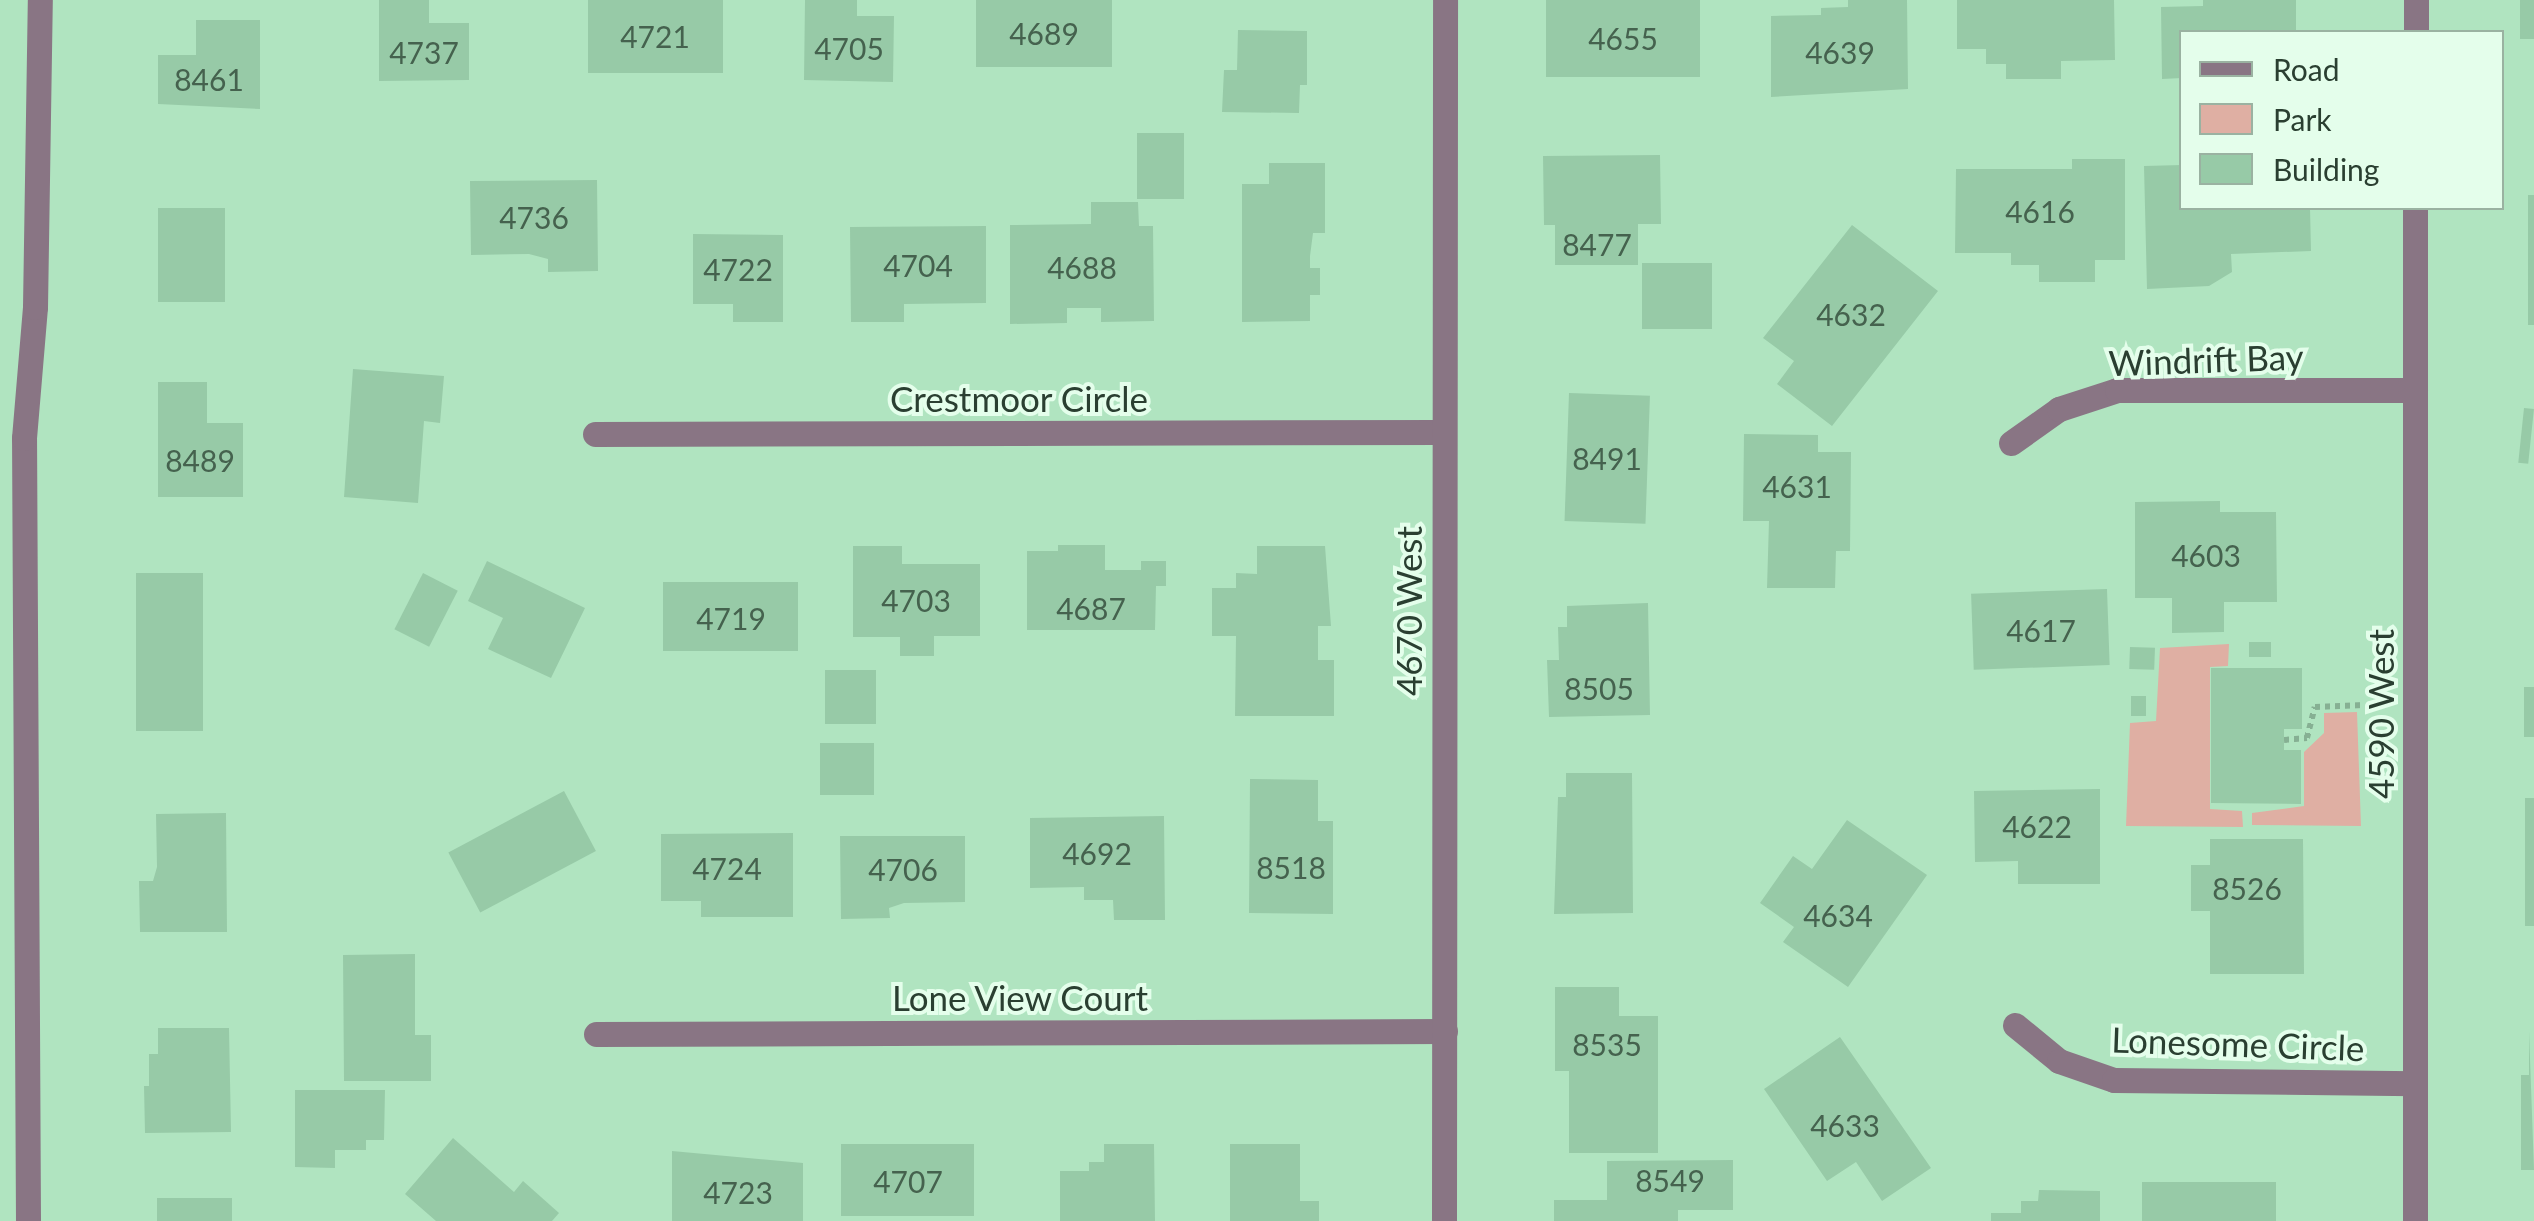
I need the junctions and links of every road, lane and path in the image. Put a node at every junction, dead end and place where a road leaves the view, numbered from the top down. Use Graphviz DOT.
graph roads {
  1 [pos="40,0"];
  2 [pos="1445,0"];
  3 [pos="2416,0"];
  4 [pos="2416,30"];
  5 [pos="2416,210"];
  6 [pos="2415,390"];
  7 [pos="1443,432"];
  8 [pos="595,434"];
  9 [pos="12,438"];
  10 [pos="2011,443"];
  11 [pos="2364,705"];
  12 [pos="2284,740"];
  13 [pos="2015,1024"];
  14 [pos="1444,1030"];
  15 [pos="596,1034"];
  16 [pos="2414,1083"];
  17 [pos="28,1221"];
  18 [pos="1444,1221"];
  19 [pos="2414,1221"];
  1 -- 9 [label="street"];
  2 -- 7 [label="street, 4670 West"];
  3 -- 4 [label="street"];
  5 -- 6 [label="street, 4590 West"];
  6 -- 10 [label="street, Windrift Bay"];
  6 -- 16 [label="street, 4590 West"];
  7 -- 8 [label="street, Crestmoor Circle"];
  7 -- 14 [label="street, 4670 West"];
  9 -- 17 [label="street"];
  11 -- 12 [label="path"];
  13 -- 16 [label="street, Lonesome Circle"];
  14 -- 15 [label="street, Lone View Court"];
  14 -- 18 [label="street, 4670 West"];
  16 -- 19 [label="street, 4590 West"];
}
